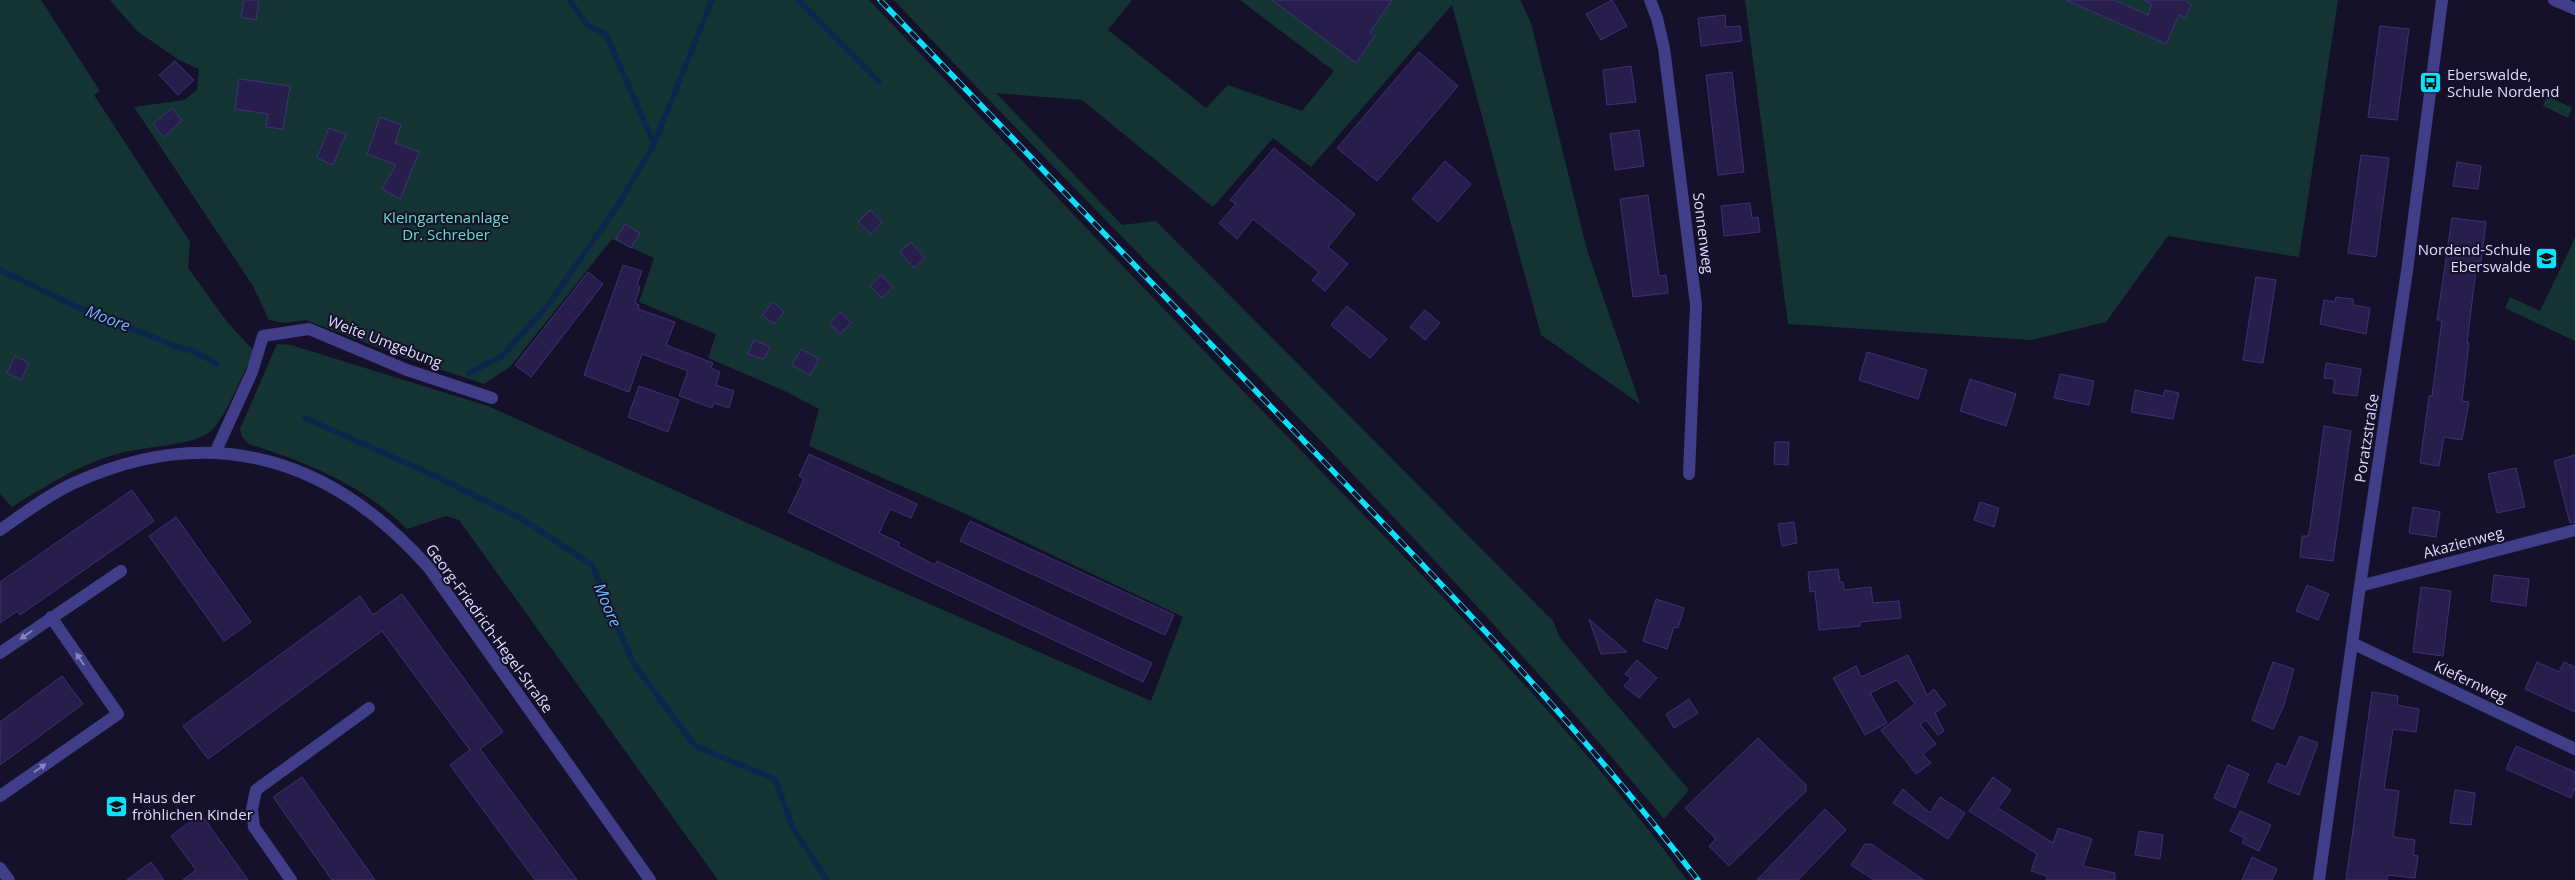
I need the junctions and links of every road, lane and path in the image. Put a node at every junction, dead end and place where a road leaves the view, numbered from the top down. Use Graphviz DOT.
graph roads {
  1 [pos="1650,0"];
  2 [pos="2442,0"];
  3 [pos="2554,0"];
  4 [pos="2575,9"];
  5 [pos="492,398"];
  6 [pos="215,452"];
  7 [pos="1689,474"];
  8 [pos="0,530"];
  9 [pos="2575,530"];
  10 [pos="121,571"];
  11 [pos="2360,586"];
  12 [pos="52,617"];
  13 [pos="2352,643"];
  14 [pos="0,653"];
  15 [pos="369,708"];
  16 [pos="2575,748"];
  17 [pos="0,796"];
  18 [pos="0,868"];
  19 [pos="9,880"];
  20 [pos="291,880"];
  21 [pos="650,880"];
  22 [pos="2319,880"];
  1 -- 7 [label="street, Sonnenweg"];
  2 -- 11 [label="street, Poratzstraße"];
  3 -- 4 [label="street"];
  5 -- 6 [label="street, Weite Umgebung"];
  6 -- 8 [label="street, Georg-Friedrich-Hegel-Straße"];
  6 -- 21 [label="street, Georg-Friedrich-Hegel-Straße"];
  9 -- 11 [label="street, Akazienweg"];
  10 -- 12 [label="street"];
  11 -- 13 [label="street, Poratzstraße"];
  12 -- 14 [label="street, one-way"];
  17 -- 12 [label="street, one-way"];
  13 -- 16 [label="street, Kiefernweg"];
  13 -- 22 [label="street, Poratzstraße"];
  15 -- 20 [label="street"];
  18 -- 19 [label="street"];
}
